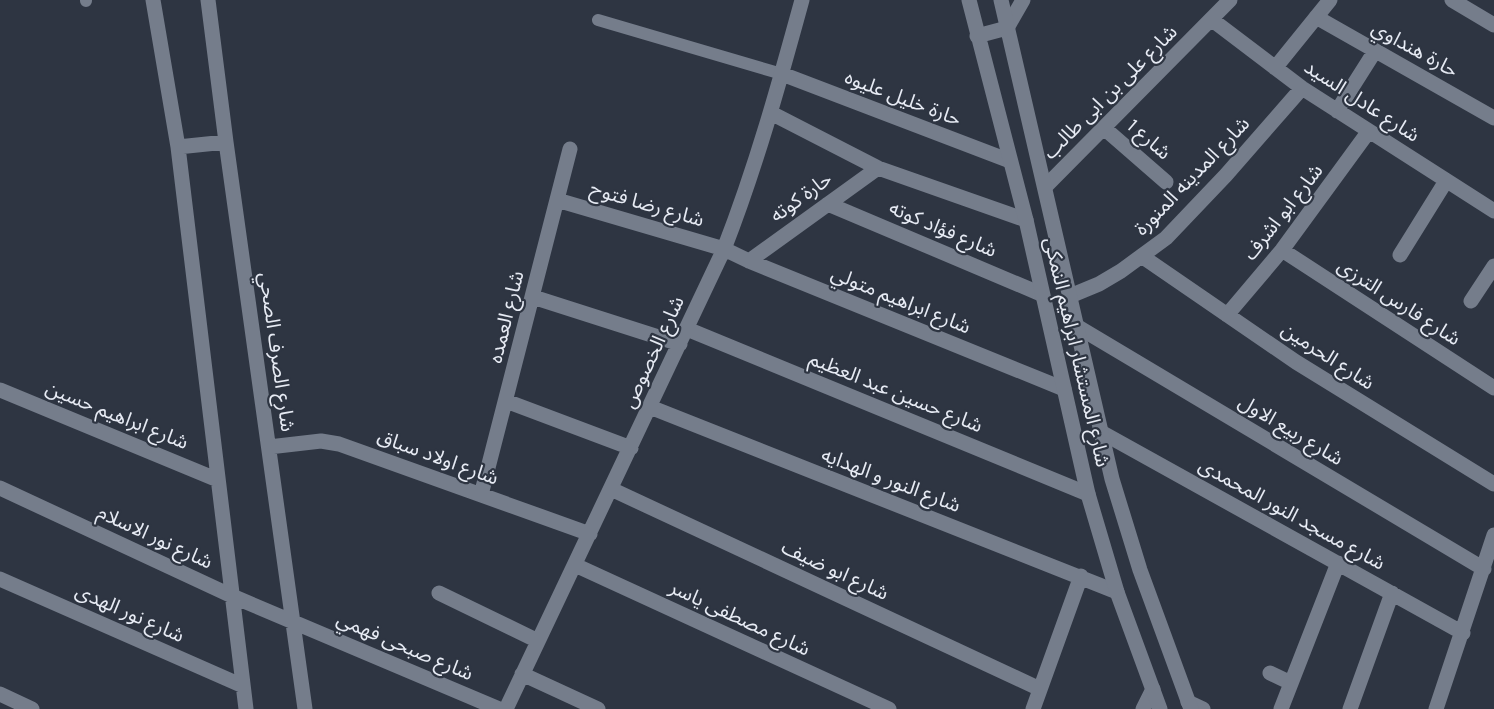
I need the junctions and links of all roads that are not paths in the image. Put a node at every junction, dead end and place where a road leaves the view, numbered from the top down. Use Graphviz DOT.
graph roads {
  1 [pos="153,0"];
  2 [pos="208,0"];
  3 [pos="802,0"];
  4 [pos="969,0"];
  5 [pos="1001,0"];
  6 [pos="1023,0"];
  7 [pos="1208,0"];
  8 [pos="1330,0"];
  9 [pos="1452,0"];
  10 [pos="1220,10"];
  11 [pos="1316,17"];
  12 [pos="598,20"];
  13 [pos="1494,25"];
  14 [pos="1007,28"];
  15 [pos="977,36"];
  16 [pos="1375,51"];
  17 [pos="1275,68"];
  18 [pos="782,74"];
  19 [pos="1302,88"];
  20 [pos="1337,111"];
  21 [pos="771,113"];
  22 [pos="1494,118"];
  23 [pos="1104,128"];
  24 [pos="1369,131"];
  25 [pos="226,142"];
  26 [pos="178,147"];
  27 [pos="570,149"];
  28 [pos="1010,161"];
  29 [pos="878,168"];
  30 [pos="1446,181"];
  31 [pos="1166,182"];
  32 [pos="1044,188"];
  33 [pos="557,200"];
  34 [pos="828,204"];
  35 [pos="1494,211"];
  36 [pos="1026,220"];
  37 [pos="724,249"];
  38 [pos="1282,250"];
  39 [pos="1400,255"];
  40 [pos="1143,257"];
  41 [pos="749,261"];
  42 [pos="1494,266"];
  43 [pos="1041,294"];
  44 [pos="1070,296"];
  45 [pos="532,297"];
  46 [pos="1471,301"];
  47 [pos="1227,315"];
  48 [pos="1078,327"];
  49 [pos="687,329"];
  50 [pos="680,344"];
  51 [pos="1494,388"];
  52 [pos="1064,389"];
  53 [pos="0,390"];
  54 [pos="506,400"];
  55 [pos="650,407"];
  56 [pos="1101,432"];
  57 [pos="269,447"];
  58 [pos="631,448"];
  59 [pos="218,480"];
  60 [pos="1494,484"];
  61 [pos="0,488"];
  62 [pos="611,489"];
  63 [pos="1088,494"];
  64 [pos="481,495"];
  65 [pos="590,534"];
  66 [pos="1494,536"];
  67 [pos="1338,563"];
  68 [pos="575,565"];
  69 [pos="1484,568"];
  70 [pos="1081,576"];
  71 [pos="0,579"];
  72 [pos="1117,592"];
  73 [pos="439,593"];
  74 [pos="1392,593"];
  75 [pos="232,596"];
  76 [pos="294,622"];
  77 [pos="1463,633"];
  78 [pos="538,641"];
  79 [pos="1270,673"];
  80 [pos="522,674"];
  81 [pos="1291,683"];
  82 [pos="243,686"];
  83 [pos="1040,689"];
  84 [pos="1153,689"];
  85 [pos="0,694"];
  86 [pos="1189,706"];
  87 [pos="32,709"];
  88 [pos="246,709"];
  89 [pos="305,709"];
  90 [pos="499,709"];
  91 [pos="506,709"];
  92 [pos="598,709"];
  93 [pos="889,709"];
  94 [pos="1033,709"];
  95 [pos="1143,709"];
  96 [pos="1160,709"];
  97 [pos="1203,709"];
  98 [pos="1281,709"];
  99 [pos="1350,709"];
  100 [pos="1436,709"];
  1 -- 26 [label="street"];
  2 -- 25 [label="street, شارع الصرف الصحي"];
  3 -- 18 [label="street, شارع الخصوص"];
  4 -- 15 [label="street, شارع المستشار ابراهيم النمكى"];
  5 -- 14 [label="street, شارع المستشار ابراهيم النمكى"];
  6 -- 14 [label="street"];
  7 -- 10 [label="street, شارع عادل السيد"];
  8 -- 11 [label="street"];
  9 -- 13 [label="street"];
  10 -- 17 [label="street, شارع عادل السيد"];
  10 -- 23 [label="street, شارع على بن ابى طالب"];
  11 -- 16 [label="street, حارة هنداوي"];
  11 -- 17 [label="street"];
  12 -- 18 [label="lane"];
  14 -- 15 [label="street"];
  14 -- 32 [label="street, شارع المستشار ابراهيم النمكى"];
  15 -- 28 [label="street, شارع المستشار ابراهيم النمكى"];
  16 -- 20 [label="street"];
  16 -- 22 [label="street, حارة هنداوي"];
  17 -- 19 [label="street, شارع عادل السيد"];
  18 -- 21 [label="street, شارع الخصوص"];
  18 -- 28 [label="street, حارة خليل عليوه"];
  19 -- 20 [label="street, شارع عادل السيد"];
  19 -- 40 [label="street, شارع المدينه المنورة"];
  20 -- 24 [label="street, شارع عادل السيد"];
  21 -- 29 [label="street"];
  21 -- 37 [label="street, شارع الخصوص"];
  23 -- 31 [label="street, شارع 1"];
  23 -- 32 [label="street, شارع على بن ابى طالب"];
  24 -- 30 [label="street, شارع عادل السيد"];
  24 -- 38 [label="street, شارع ابو اشرف"];
  25 -- 26 [label="street"];
  25 -- 57 [label="street, شارع الصرف الصحي"];
  26 -- 59 [label="street"];
  27 -- 33 [label="street, شارع العمده"];
  28 -- 36 [label="street, شارع المستشار ابراهيم النمكى"];
  29 -- 34 [label="street, حارة كوته"];
  29 -- 36 [label="street"];
  30 -- 35 [label="street, شارع عادل السيد"];
  30 -- 39 [label="street"];
  32 -- 44 [label="street, شارع المستشار ابراهيم النمكى"];
  33 -- 37 [label="street, شارع رضا فتوح"];
  33 -- 45 [label="street, شارع العمده"];
  34 -- 41 [label="street, حارة كوته"];
  34 -- 43 [label="street, شارع فؤاد كوته"];
  36 -- 43 [label="street, شارع المستشار ابراهيم النمكى"];
  37 -- 41 [label="street, شارع ابراهيم متولي"];
  37 -- 49 [label="street, شارع الخصوص"];
  38 -- 47 [label="street, شارع ابو اشرف"];
  38 -- 51 [label="street, شارع فارس الترزى"];
  40 -- 44 [label="street, شارع المدينه المنورة"];
  40 -- 47 [label="street, شارع الحرمين"];
  41 -- 52 [label="street, شارع ابراهيم متولي"];
  42 -- 46 [label="street"];
  43 -- 52 [label="street, شارع المستشار ابراهيم النمكى"];
  44 -- 48 [label="street, شارع المستشار ابراهيم النمكى"];
  45 -- 50 [label="street"];
  45 -- 54 [label="street, شارع العمده"];
  47 -- 60 [label="street, شارع الحرمين"];
  48 -- 56 [label="street, شارع المستشار ابراهيم النمكى"];
  48 -- 69 [label="street, شارع ربيع الاول"];
  49 -- 50 [label="street, شارع الخصوص"];
  49 -- 63 [label="street, شارع حسين عبد العظيم"];
  50 -- 55 [label="street, شارع الخصوص"];
  52 -- 63 [label="street, شارع المستشار ابراهيم النمكى"];
  53 -- 59 [label="street, شارع ابراهيم حسين"];
  54 -- 58 [label="street"];
  54 -- 64 [label="street, شارع العمده"];
  55 -- 58 [label="street, شارع الخصوص"];
  55 -- 70 [label="street, شارع النور و الهدايه"];
  56 -- 67 [label="street, شارع مسجد النور المحمدى"];
  56 -- 86 [label="street, شارع المستشار ابراهيم النمكى"];
  57 -- 64 [label="street, شارع اولاد سباق"];
  57 -- 76 [label="street, شارع الصرف الصحي"];
  58 -- 62 [label="street, شارع الخصوص"];
  59 -- 75 [label="street"];
  61 -- 75 [label="street, شارع نور الاسلام"];
  62 -- 65 [label="street, شارع الخصوص"];
  62 -- 83 [label="street, شارع ابو ضيف"];
  63 -- 72 [label="street, شارع المستشار ابراهيم النمكى"];
  64 -- 65 [label="street, شارع اولاد سباق"];
  65 -- 68 [label="street, شارع الخصوص"];
  66 -- 69 [label="street"];
  67 -- 74 [label="street, شارع مسجد النور المحمدى"];
  67 -- 81 [label="street"];
  68 -- 78 [label="street, شارع الخصوص"];
  68 -- 93 [label="street, شارع مصطفى ياسر"];
  69 -- 77 [label="street"];
  70 -- 72 [label="street, شارع النور و الهدايه"];
  70 -- 83 [label="street"];
  71 -- 82 [label="street, شارع نور الهدى"];
  72 -- 84 [label="street, شارع المستشار ابراهيم النمكى"];
  73 -- 78 [label="street"];
  74 -- 77 [label="street, شارع مسجد النور المحمدى"];
  74 -- 99 [label="street"];
  75 -- 76 [label="street, شارع نور الاسلام"];
  75 -- 82 [label="street"];
  76 -- 89 [label="street, شارع الصرف الصحي"];
  76 -- 90 [label="street, شارع صبحى فهمي"];
  77 -- 100 [label="street"];
  78 -- 80 [label="street, شارع الخصوص"];
  79 -- 81 [label="street"];
  80 -- 91 [label="street, شارع الخصوص"];
  80 -- 92 [label="street"];
  81 -- 98 [label="street"];
  82 -- 88 [label="street"];
  83 -- 94 [label="street"];
  84 -- 95 [label="street"];
  84 -- 96 [label="street, شارع المستشار ابراهيم النمكى"];
  85 -- 87 [label="street"];
  86 -- 97 [label="street"];
}
